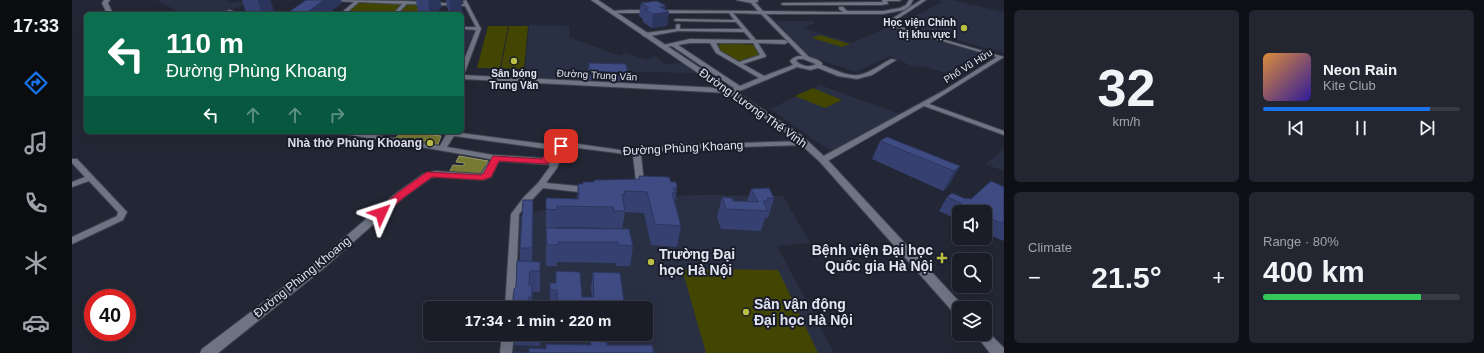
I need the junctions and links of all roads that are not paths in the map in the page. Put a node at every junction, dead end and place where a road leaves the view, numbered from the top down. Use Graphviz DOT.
graph roads {
  1 [pos="107,0"];
  2 [pos="335,0"];
  3 [pos="358,0"];
  4 [pos="594,0"];
  5 [pos="738,0"];
  6 [pos="831,0"];
  7 [pos="884,0"];
  8 [pos="899,0"];
  9 [pos="912,0"];
  10 [pos="924,0"];
  11 [pos="751,1"];
  12 [pos="406,2"];
  13 [pos="430,2"];
  14 [pos="466,2"];
  15 [pos="781,2"];
  16 [pos="836,5"];
  17 [pos="424,9"];
  18 [pos="672,11"];
  19 [pos="729,11"];
  20 [pos="109,12"];
  21 [pos="344,12"];
  22 [pos="397,12"];
  23 [pos="612,12"];
  24 [pos="758,12"];
  25 [pos="793,12"];
  26 [pos="844,13"];
  27 [pos="676,20"];
  28 [pos="737,21"];
  29 [pos="464,28"];
  30 [pos="479,29"];
  31 [pos="678,30"];
  32 [pos="746,31"];
  33 [pos="645,35"];
  34 [pos="712,41"];
  35 [pos="755,42"];
  36 [pos="785,42"];
  37 [pos="673,44"];
  38 [pos="662,46"];
  39 [pos="799,58"];
  40 [pos="807,58"];
  41 [pos="893,60"];
  42 [pos="739,64"];
  43 [pos="797,65"];
  44 [pos="819,66"];
  45 [pos="464,67"];
  46 [pos="464,77"];
  47 [pos="764,79"];
  48 [pos="740,89"];
  49 [pos="730,92"];
  50 [pos="923,104"];
  51 [pos="1004,133"];
  52 [pos="356,134"];
  53 [pos="805,144"];
  54 [pos="557,146"];
  55 [pos="442,149"];
  56 [pos="637,152"];
  57 [pos="496,158"];
  58 [pos="823,160"];
  59 [pos="74,161"];
  60 [pos="550,162"];
  61 [pos="89,178"];
  62 [pos="72,185"];
  63 [pos="541,185"];
  64 [pos="600,190"];
  65 [pos="631,190"];
  66 [pos="72,241"];
  67 [pos="510,301"];
  68 [pos="952,301"];
  69 [pos="507,341"];
  70 [pos="988,341"];
  71 [pos="207,353"];
  72 [pos="506,353"];
  73 [pos="999,353"];
  1 -- 20 [label="street"];
  2 -- 3 [label="street"];
  3 -- 12 [label="street"];
  3 -- 21 [label="street"];
  4 -- 23 [label="street, Đường Lương Thế Vinh"];
  5 -- 11 [label="street"];
  6 -- 16 [label="street"];
  7 -- 8 [label="street"];
  7 -- 16 [label="street"];
  9 -- 16 [label="street"];
  10 -- 50 [label="street, Phố Vũ Hữu"];
  11 -- 24 [label="street"];
  12 -- 13 [label="street"];
  12 -- 22 [label="street"];
  13 -- 14 [label="street"];
  13 -- 17 [label="street"];
  14 -- 30 [label="street"];
  15 -- 16 [label="street"];
  15 -- 25 [label="street"];
  18 -- 19 [label="street"];
  18 -- 23 [label="street"];
  18 -- 27 [label="street"];
  19 -- 24 [label="street"];
  19 -- 28 [label="street"];
  23 -- 33 [label="street, Đường Lương Thế Vinh"];
  24 -- 25 [label="street"];
  24 -- 36 [label="street"];
  24 -- 40 [label="street"];
  25 -- 26 [label="street"];
  27 -- 28 [label="street"];
  27 -- 31 [label="street"];
  28 -- 32 [label="street"];
  29 -- 30 [label="street"];
  30 -- 45 [label="street"];
  31 -- 32 [label="street"];
  31 -- 33 [label="street"];
  32 -- 35 [label="street"];
  33 -- 38 [label="street, Đường Lương Thế Vinh"];
  34 -- 35 [label="street"];
  34 -- 37 [label="street"];
  34 -- 42 [label="street"];
  35 -- 36 [label="street"];
  35 -- 42 [label="street"];
  36 -- 39 [label="street"];
  37 -- 38 [label="street"];
  37 -- 48 [label="street"];
  38 -- 49 [label="street, Đường Lương Thế Vinh"];
  39 -- 40 [label="street"];
  39 -- 43 [label="street"];
  40 -- 44 [label="street"];
  41 -- 44 [label="street"];
  42 -- 47 [label="street"];
  43 -- 44 [label="street"];
  43 -- 47 [label="street"];
  46 -- 49 [label="street, Đường Trung Văn"];
  47 -- 48 [label="street"];
  48 -- 49 [label="street"];
  49 -- 53 [label="street, Đường Lương Thế Vinh"];
  50 -- 51 [label="street"];
  50 -- 58 [label="street, Phố Vũ Hữu"];
  52 -- 55 [label="street"];
  53 -- 56 [label="street, Đường Phùng Khoang"];
  53 -- 58 [label="street, Đường Lương Thế Vinh"];
  54 -- 55 [label="street, Đường Phùng Khoang"];
  54 -- 56 [label="street, Đường Phùng Khoang"];
  54 -- 60 [label="street"];
  55 -- 57 [label="street"];
  56 -- 65 [label="street"];
  57 -- 60 [label="street"];
  57 -- 71 [label="street, Đường Phùng Khoang"];
  58 -- 68 [label="street, Đường Lương Thế Vinh"];
  59 -- 61 [label="street"];
  60 -- 63 [label="street"];
  61 -- 62 [label="street"];
  61 -- 66 [label="street"];
  63 -- 64 [label="street"];
  63 -- 67 [label="street"];
  69 -- 72 [label="street"];
  70 -- 73 [label="street"];
}
